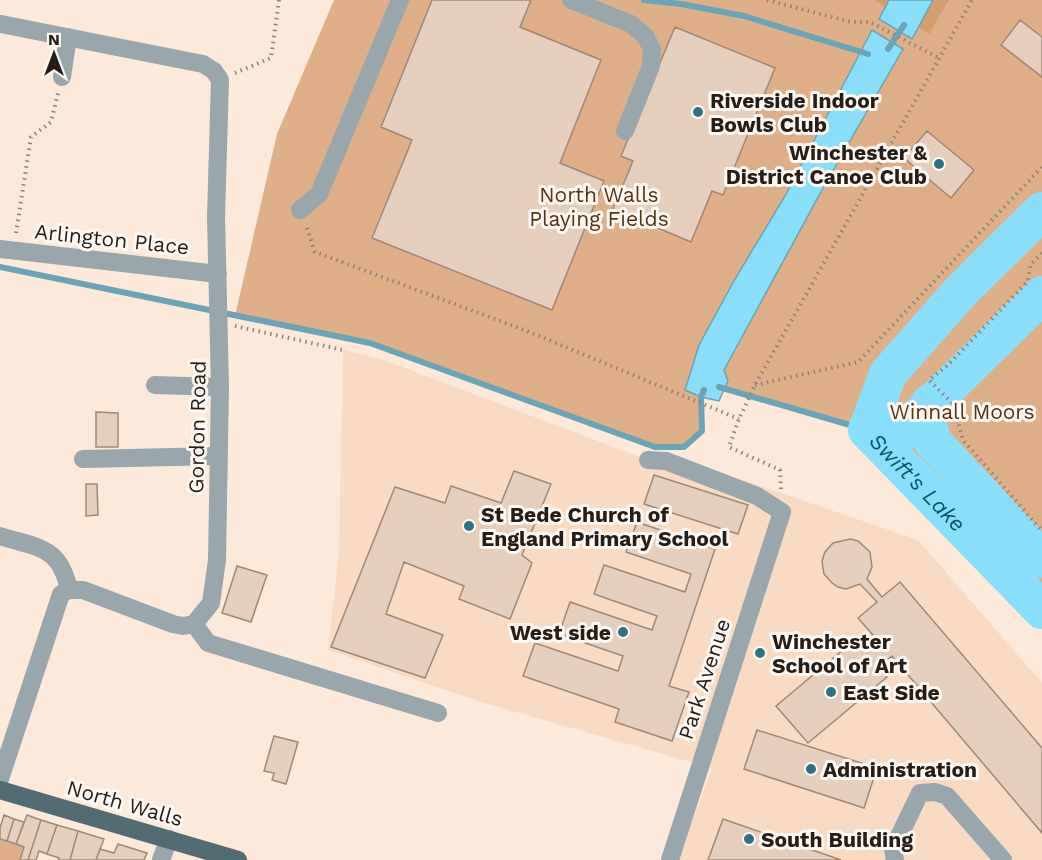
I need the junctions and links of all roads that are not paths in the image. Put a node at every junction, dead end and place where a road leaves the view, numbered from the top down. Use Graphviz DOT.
graph roads {
  1 [pos="400,0"];
  2 [pos="571,0"];
  3 [pos="1,24"];
  4 [pos="68,37"];
  5 [pos="62,77"];
  6 [pos="625,131"];
  7 [pos="300,210"];
  8 [pos="6,250"];
  9 [pos="218,281"];
  10 [pos="155,385"];
  11 [pos="220,387"];
  12 [pos="219,456"];
  13 [pos="83,459"];
  14 [pos="648,460"];
  15 [pos="0,536"];
  16 [pos="69,590"];
  17 [pos="194,624"];
  18 [pos="438,713"];
  19 [pos="0,779"];
  20 [pos="0,790"];
  21 [pos="169,839"];
  22 [pos="161,860"];
  23 [pos="238,860"];
  24 [pos="670,860"];
  25 [pos="895,860"];
  26 [pos="1003,860"];
  1 -- 7 [label="street"];
  2 -- 6 [label="street"];
  3 -- 4 [label="street"];
  4 -- 5 [label="street"];
  4 -- 9 [label="street, Gordon Road"];
  8 -- 9 [label="street, Arlington Place"];
  9 -- 11 [label="street, Gordon Road"];
  10 -- 11 [label="street"];
  11 -- 12 [label="street, Gordon Road"];
  12 -- 13 [label="street"];
  12 -- 17 [label="street, Gordon Road"];
  14 -- 24 [label="street, Park Avenue"];
  15 -- 16 [label="street"];
  16 -- 17 [label="street"];
  16 -- 19 [label="street"];
  17 -- 18 [label="street"];
  20 -- 21 [label="main road, North Walls"];
  21 -- 22 [label="street"];
  21 -- 23 [label="main road, North Walls"];
  25 -- 26 [label="street"];
}
